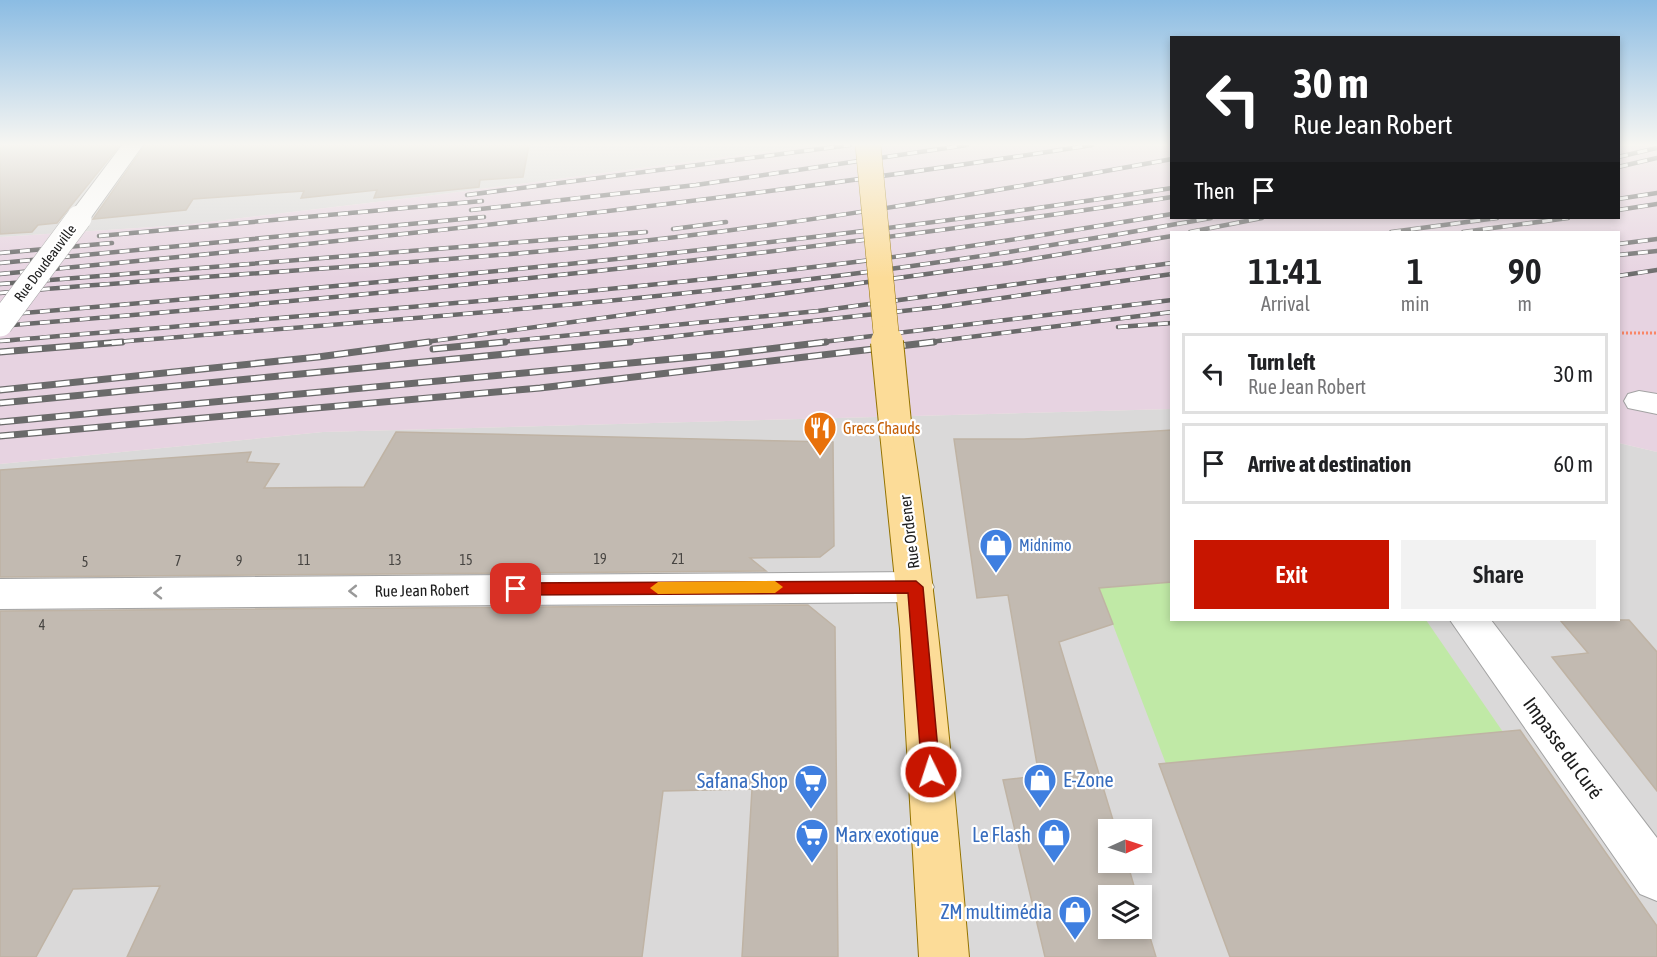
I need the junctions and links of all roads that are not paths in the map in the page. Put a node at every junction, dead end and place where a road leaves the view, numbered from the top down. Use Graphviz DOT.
graph roads {
  1 [pos="99,190"];
  2 [pos="872,190"];
  3 [pos="0,324"];
  4 [pos="916,587"];
  5 [pos="0,594"];
  6 [pos="1470,621"];
  7 [pos="1657,877"];
  8 [pos="944,957"];
  1 -- 3 [label="street, Rue Doudeauville, bridge"];
  2 -- 4 [label="main road, Rue Ordener, bridge"];
  4 -- 5 [label="street, Rue Jean Robert, one-way"];
  4 -- 8 [label="main road, Rue Ordener"];
  6 -- 7 [label="street, Impasse du Curé"];
}
